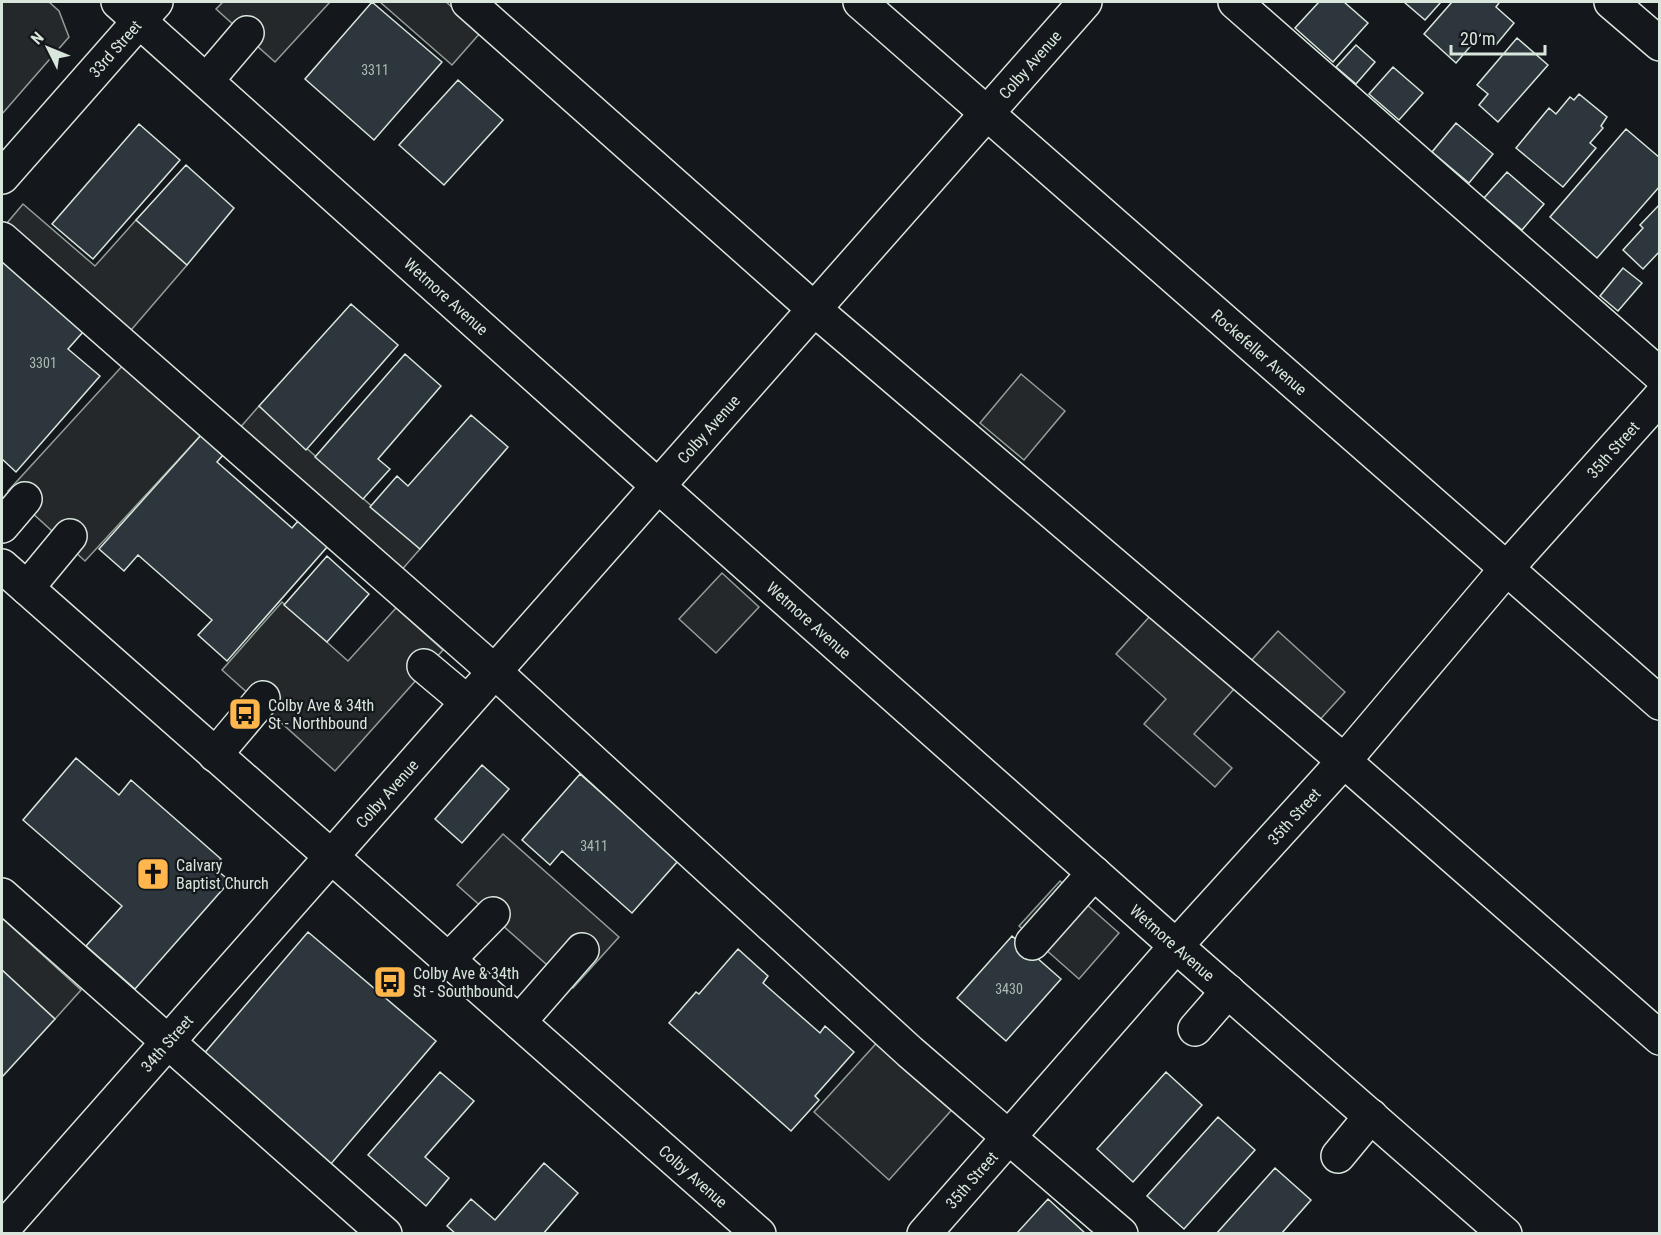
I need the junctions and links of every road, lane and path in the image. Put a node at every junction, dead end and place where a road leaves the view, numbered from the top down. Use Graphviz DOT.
graph roads {
  1 [pos="468,2"];
  2 [pos="860,2"];
  3 [pos="1085,2"];
  4 [pos="1235,2"];
  5 [pos="1611,2"];
  6 [pos="138,8"];
  7 [pos="247,33"];
  8 [pos="1659,44"];
  9 [pos="207,80"];
  10 [pos="988,112"];
  11 [pos="5,166"];
  12 [pos="2,239"];
  13 [pos="814,309"];
  14 [pos="1659,375"];
  15 [pos="1659,397"];
  16 [pos="658,486"];
  17 [pos="25,499"];
  18 [pos="2,526"];
  19 [pos="70,536"];
  20 [pos="2,566"];
  21 [pos="1507,568"];
  22 [pos="27,588"];
  23 [pos="424,666"];
  24 [pos="494,671"];
  25 [pos="263,698"];
  26 [pos="467,702"];
  27 [pos="1659,703"];
  28 [pos="215,755"];
  29 [pos="1344,761"];
  30 [pos="331,857"];
  31 [pos="1094,873"];
  32 [pos="2,895"];
  33 [pos="493,914"];
  34 [pos="1032,943"];
  35 [pos="1176,946"];
  36 [pos="582,950"];
  37 [pos="448,960"];
  38 [pos="1228,991"];
  39 [pos="519,1022"];
  40 [pos="1195,1029"];
  41 [pos="1659,1038"];
  42 [pos="169,1041"];
  43 [pos="1371,1116"];
  44 [pos="1009,1137"];
  45 [pos="1338,1156"];
  46 [pos="2,1230"];
  47 [pos="385,1233"];
  48 [pos="759,1233"];
  49 [pos="924,1233"];
  50 [pos="1121,1233"];
  51 [pos="1505,1233"];
  1 -- 13 [label="street"];
  2 -- 10 [label="street, Rockefeller Avenue"];
  3 -- 10 [label="street, Colby Avenue"];
  4 -- 14 [label="street"];
  5 -- 8 [label="street"];
  6 -- 9 [label="street, Wetmore Avenue"];
  6 -- 11 [label="street, 33rd Street"];
  7 -- 9 [label="street"];
  9 -- 16 [label="street, Wetmore Avenue"];
  10 -- 13 [label="street, Colby Avenue"];
  10 -- 21 [label="street, Rockefeller Avenue"];
  12 -- 24 [label="street"];
  13 -- 16 [label="street, Colby Avenue"];
  13 -- 29 [label="street"];
  15 -- 21 [label="street, 35th Street"];
  16 -- 24 [label="street, Colby Avenue"];
  16 -- 31 [label="street, Wetmore Avenue"];
  17 -- 18 [label="street"];
  19 -- 22 [label="street"];
  20 -- 22 [label="street, Colby Avenue"];
  21 -- 27 [label="street, Rockefeller Avenue"];
  21 -- 29 [label="street, 35th Street"];
  22 -- 28 [label="street, Colby Avenue"];
  23 -- 26 [label="street"];
  24 -- 26 [label="street, Colby Avenue"];
  24 -- 44 [label="street"];
  25 -- 28 [label="street"];
  26 -- 30 [label="street, Colby Avenue"];
  28 -- 30 [label="street, Colby Avenue"];
  29 -- 35 [label="street, 35th Street"];
  29 -- 41 [label="street"];
  30 -- 37 [label="street, Colby Avenue"];
  30 -- 42 [label="street, 34th Street"];
  31 -- 34 [label="street"];
  31 -- 35 [label="street, Wetmore Avenue"];
  32 -- 42 [label="street"];
  33 -- 37 [label="street"];
  35 -- 38 [label="street, Wetmore Avenue"];
  35 -- 44 [label="street, 35th Street"];
  36 -- 39 [label="street"];
  37 -- 39 [label="street, Colby Avenue"];
  38 -- 40 [label="street"];
  38 -- 43 [label="street, Wetmore Avenue"];
  39 -- 48 [label="street, Colby Avenue"];
  42 -- 46 [label="street, 34th Street"];
  42 -- 47 [label="street"];
  43 -- 45 [label="street"];
  43 -- 51 [label="street, Wetmore Avenue"];
  44 -- 49 [label="street, 35th Street"];
  44 -- 50 [label="street"];
}
